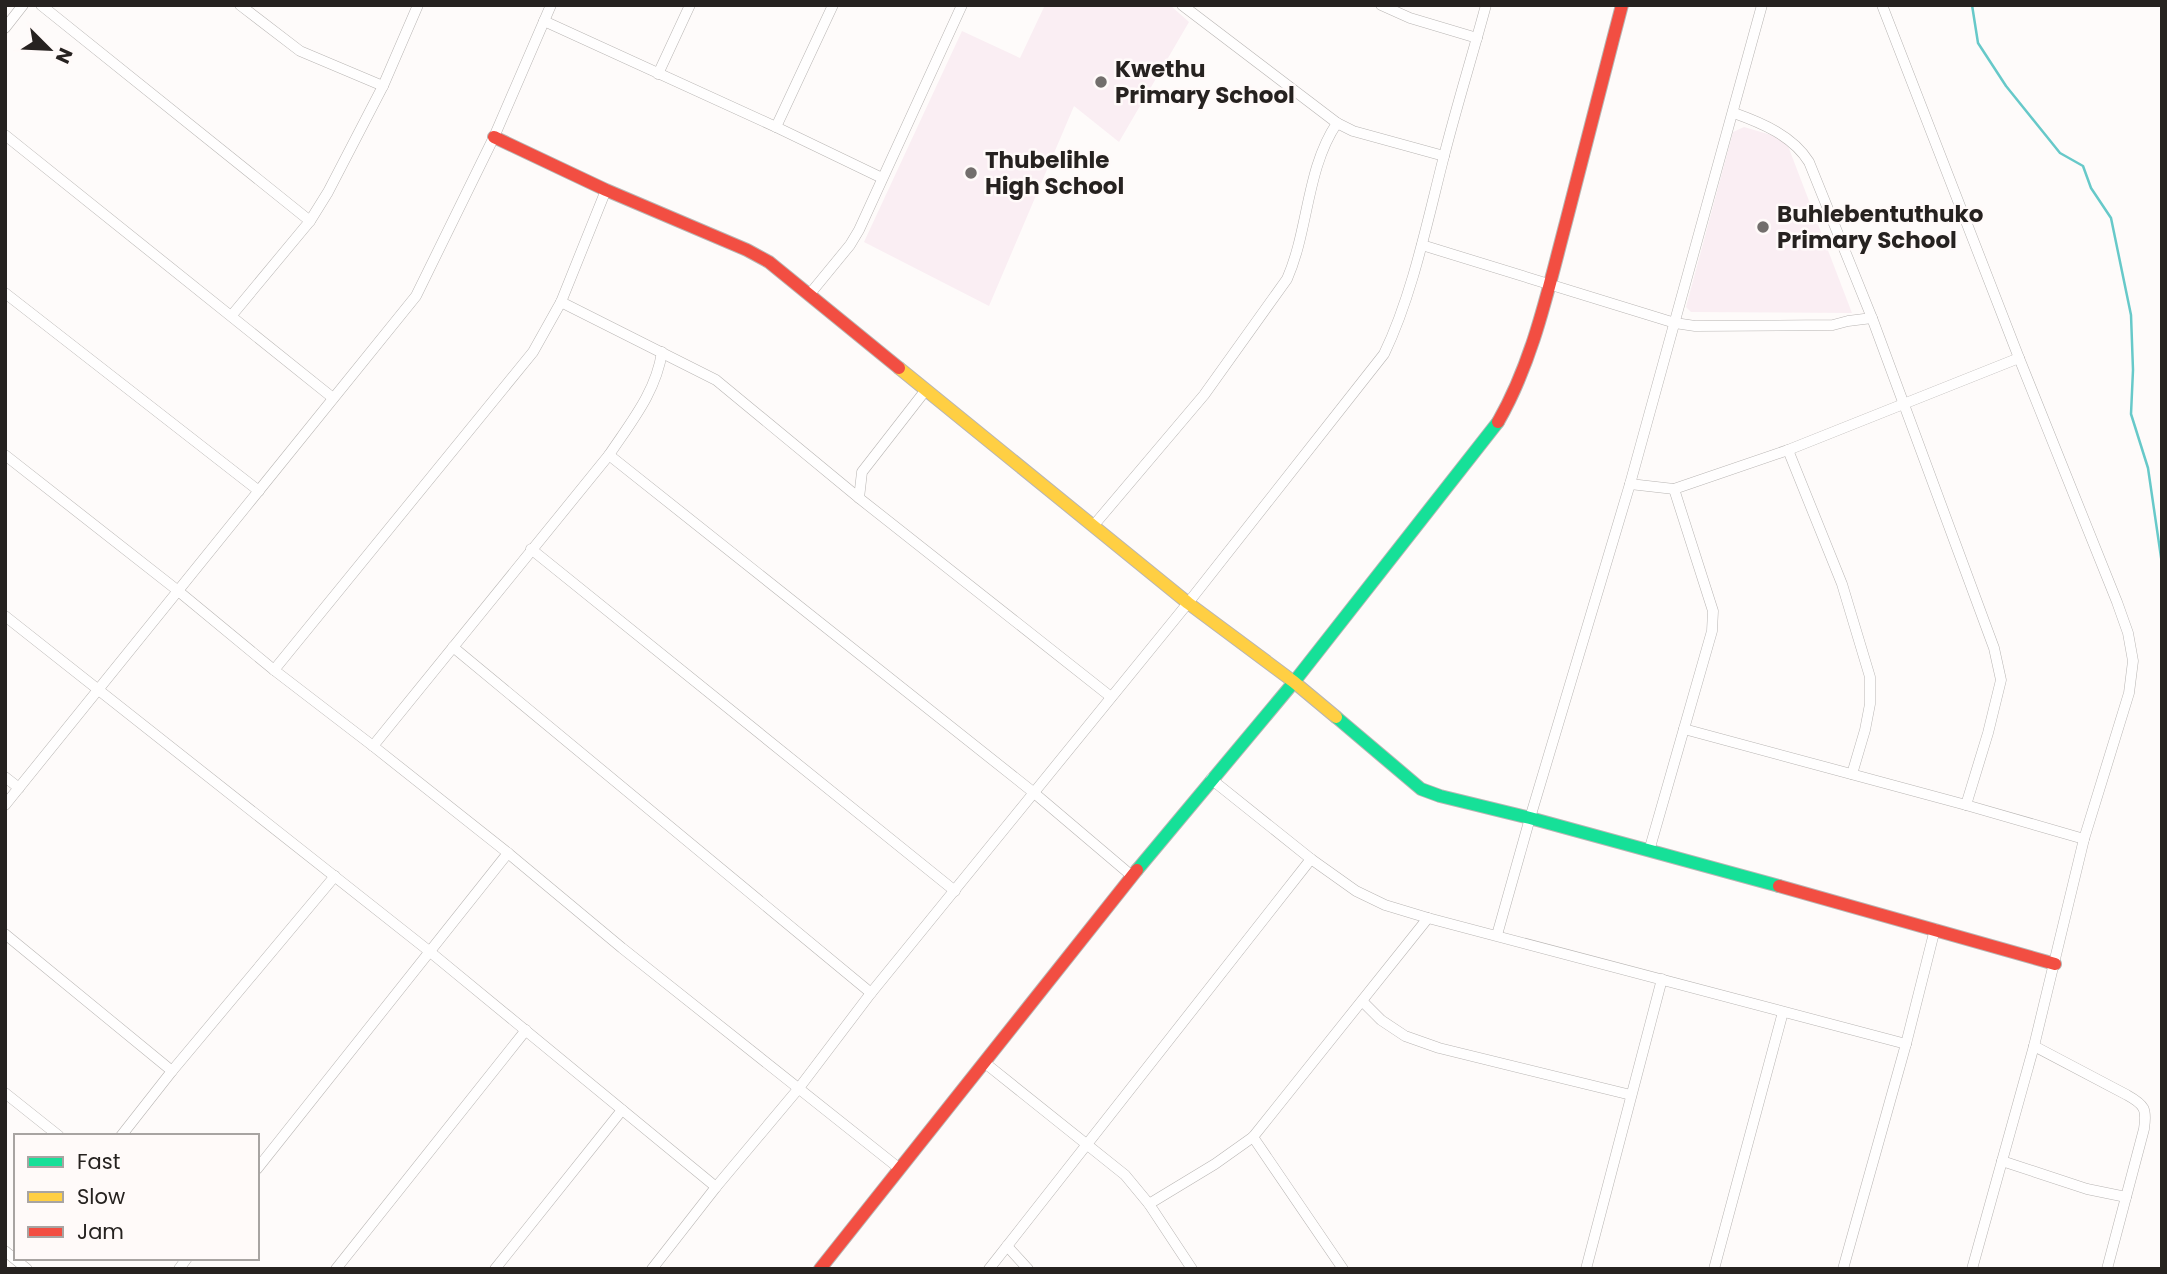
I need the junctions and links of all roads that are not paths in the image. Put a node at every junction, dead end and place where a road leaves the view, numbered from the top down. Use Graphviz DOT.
graph roads {
  1 [pos="23,5"];
  2 [pos="41,5"];
  3 [pos="240,5"];
  4 [pos="418,5"];
  5 [pos="551,5"];
  6 [pos="690,5"];
  7 [pos="833,5"];
  8 [pos="962,5"];
  9 [pos="1182,5"];
  10 [pos="1381,5"];
  11 [pos="1486,5"];
  12 [pos="1622,5"];
  13 [pos="1762,5"];
  14 [pos="1882,5"];
  15 [pos="544,21"];
  16 [pos="5,28"];
  17 [pos="1477,37"];
  18 [pos="658,74"];
  19 [pos="383,86"];
  20 [pos="1734,113"];
  21 [pos="1337,123"];
  22 [pos="776,127"];
  23 [pos="5,135"];
  24 [pos="494,137"];
  25 [pos="1444,156"];
  26 [pos="882,178"];
  27 [pos="606,190"];
  28 [pos="310,220"];
  29 [pos="1422,245"];
  30 [pos="1550,284"];
  31 [pos="5,293"];
  32 [pos="809,295"];
  33 [pos="561,302"];
  34 [pos="232,315"];
  35 [pos="1872,318"];
  36 [pos="1675,323"];
  37 [pos="662,352"];
  38 [pos="2019,358"];
  39 [pos="925,391"];
  40 [pos="333,398"];
  41 [pos="1905,405"];
  42 [pos="1788,450"];
  43 [pos="5,455"];
  44 [pos="609,455"];
  45 [pos="1630,484"];
  46 [pos="1674,489"];
  47 [pos="259,491"];
  48 [pos="859,498"];
  49 [pos="1094,525"];
  50 [pos="531,549"];
  51 [pos="177,590"];
  52 [pos="1188,603"];
  53 [pos="5,617"];
  54 [pos="453,647"];
  55 [pos="274,670"];
  56 [pos="1294,682"];
  57 [pos="99,689"];
  58 [pos="1111,697"];
  59 [pos="1684,729"];
  60 [pos="373,746"];
  61 [pos="1852,774"];
  62 [pos="5,777"];
  63 [pos="1211,779"];
  64 [pos="19,788"];
  65 [pos="1033,792"];
  66 [pos="5,805"];
  67 [pos="1966,805"];
  68 [pos="1530,818"];
  69 [pos="2084,839"];
  70 [pos="1649,851"];
  71 [pos="508,853"];
  72 [pos="1311,859"];
  73 [pos="335,876"];
  74 [pos="1132,876"];
  75 [pos="956,891"];
  76 [pos="1428,918"];
  77 [pos="1936,929"];
  78 [pos="5,934"];
  79 [pos="1497,935"];
  80 [pos="429,951"];
  81 [pos="2055,964"];
  82 [pos="1662,979"];
  83 [pos="871,993"];
  84 [pos="1363,1002"];
  85 [pos="1783,1012"];
  86 [pos="526,1030"];
  87 [pos="1906,1044"];
  88 [pos="2034,1046"];
  89 [pos="985,1063"];
  90 [pos="172,1071"];
  91 [pos="799,1088"];
  92 [pos="5,1093"];
  93 [pos="1631,1095"];
  94 [pos="622,1110"];
  95 [pos="56,1134"];
  96 [pos="123,1134"];
  97 [pos="1254,1137"];
  98 [pos="1086,1143"];
  99 [pos="2002,1161"];
  100 [pos="259,1166"];
  101 [pos="900,1169"];
  102 [pos="716,1187"];
  103 [pos="2126,1197"];
  104 [pos="1149,1204"];
  105 [pos="1007,1246"];
  106 [pos="336,1269"];
  107 [pos="495,1269"];
  108 [pos="652,1269"];
  109 [pos="820,1269"];
  110 [pos="989,1269"];
  111 [pos="1028,1269"];
  112 [pos="1192,1269"];
  113 [pos="1343,1269"];
  114 [pos="1586,1269"];
  115 [pos="1714,1269"];
  116 [pos="1843,1269"];
  117 [pos="1972,1269"];
  118 [pos="2107,1269"];
  1 -- 16 [label="street"];
  2 -- 28 [label="street"];
  3 -- 19 [label="street"];
  4 -- 19 [label="street"];
  5 -- 15 [label="street"];
  6 -- 18 [label="street"];
  7 -- 22 [label="street"];
  8 -- 26 [label="street"];
  9 -- 21 [label="street"];
  10 -- 17 [label="street"];
  11 -- 17 [label="street"];
  12 -- 30 [label="street"];
  13 -- 20 [label="street"];
  14 -- 38 [label="street"];
  15 -- 18 [label="street"];
  15 -- 24 [label="street"];
  17 -- 25 [label="street"];
  18 -- 22 [label="street"];
  19 -- 28 [label="street"];
  20 -- 35 [label="street"];
  20 -- 36 [label="street"];
  21 -- 25 [label="street"];
  21 -- 49 [label="street"];
  22 -- 26 [label="street"];
  23 -- 34 [label="street"];
  24 -- 27 [label="street"];
  24 -- 40 [label="street"];
  25 -- 29 [label="street"];
  26 -- 32 [label="street"];
  27 -- 32 [label="street"];
  27 -- 33 [label="street"];
  28 -- 34 [label="street"];
  29 -- 30 [label="street"];
  29 -- 52 [label="street"];
  30 -- 36 [label="street"];
  30 -- 56 [label="street"];
  31 -- 47 [label="street"];
  32 -- 39 [label="street"];
  33 -- 37 [label="street"];
  33 -- 55 [label="street"];
  34 -- 40 [label="street"];
  35 -- 36 [label="street"];
  35 -- 41 [label="street"];
  36 -- 45 [label="street"];
  37 -- 44 [label="street"];
  37 -- 48 [label="street"];
  38 -- 41 [label="street"];
  38 -- 69 [label="street"];
  39 -- 48 [label="street"];
  39 -- 49 [label="street"];
  40 -- 47 [label="street"];
  41 -- 42 [label="street"];
  41 -- 67 [label="street"];
  42 -- 46 [label="street"];
  42 -- 61 [label="street"];
  43 -- 51 [label="street"];
  44 -- 50 [label="street"];
  44 -- 65 [label="street"];
  45 -- 46 [label="street"];
  45 -- 68 [label="street"];
  46 -- 59 [label="street"];
  47 -- 51 [label="street"];
  48 -- 58 [label="street"];
  49 -- 52 [label="street"];
  50 -- 54 [label="street"];
  50 -- 75 [label="street"];
  51 -- 55 [label="street"];
  51 -- 57 [label="street"];
  52 -- 56 [label="street"];
  52 -- 58 [label="street"];
  53 -- 57 [label="street"];
  54 -- 60 [label="street"];
  54 -- 83 [label="street"];
  55 -- 60 [label="street"];
  56 -- 63 [label="street"];
  56 -- 68 [label="street"];
  57 -- 64 [label="street"];
  57 -- 73 [label="street"];
  58 -- 65 [label="street"];
  59 -- 61 [label="street"];
  59 -- 70 [label="street"];
  60 -- 71 [label="street"];
  61 -- 67 [label="street"];
  62 -- 64 [label="street"];
  63 -- 72 [label="street"];
  63 -- 74 [label="street"];
  64 -- 66 [label="street"];
  65 -- 74 [label="street"];
  65 -- 75 [label="street"];
  67 -- 69 [label="street"];
  68 -- 70 [label="street"];
  68 -- 79 [label="street"];
  69 -- 81 [label="street"];
  70 -- 77 [label="street"];
  71 -- 80 [label="street"];
  71 -- 91 [label="street"];
  72 -- 76 [label="street"];
  72 -- 98 [label="street"];
  73 -- 80 [label="street"];
  73 -- 90 [label="street"];
  74 -- 89 [label="street"];
  75 -- 83 [label="street"];
  76 -- 79 [label="street"];
  76 -- 84 [label="street"];
  77 -- 81 [label="street"];
  77 -- 87 [label="street"];
  78 -- 90 [label="street"];
  79 -- 82 [label="street"];
  80 -- 86 [label="street"];
  80 -- 100 [label="street"];
  81 -- 88 [label="street"];
  82 -- 85 [label="street"];
  82 -- 93 [label="street"];
  83 -- 91 [label="street"];
  84 -- 93 [label="street"];
  84 -- 97 [label="street"];
  85 -- 87 [label="street"];
  85 -- 115 [label="street"];
  86 -- 94 [label="street"];
  86 -- 106 [label="street"];
  87 -- 116 [label="street"];
  88 -- 99 [label="street"];
  88 -- 103 [label="street"];
  89 -- 98 [label="street"];
  89 -- 101 [label="street"];
  90 -- 96 [label="street"];
  91 -- 101 [label="street"];
  91 -- 102 [label="street"];
  92 -- 95 [label="street"];
  93 -- 114 [label="street"];
  94 -- 102 [label="street"];
  94 -- 107 [label="street"];
  97 -- 104 [label="street"];
  97 -- 113 [label="street"];
  98 -- 104 [label="street"];
  98 -- 105 [label="street"];
  99 -- 103 [label="street"];
  99 -- 117 [label="street"];
  101 -- 109 [label="street"];
  102 -- 108 [label="street"];
  103 -- 118 [label="street"];
  104 -- 112 [label="street"];
  105 -- 110 [label="street"];
  105 -- 111 [label="street"];
}
